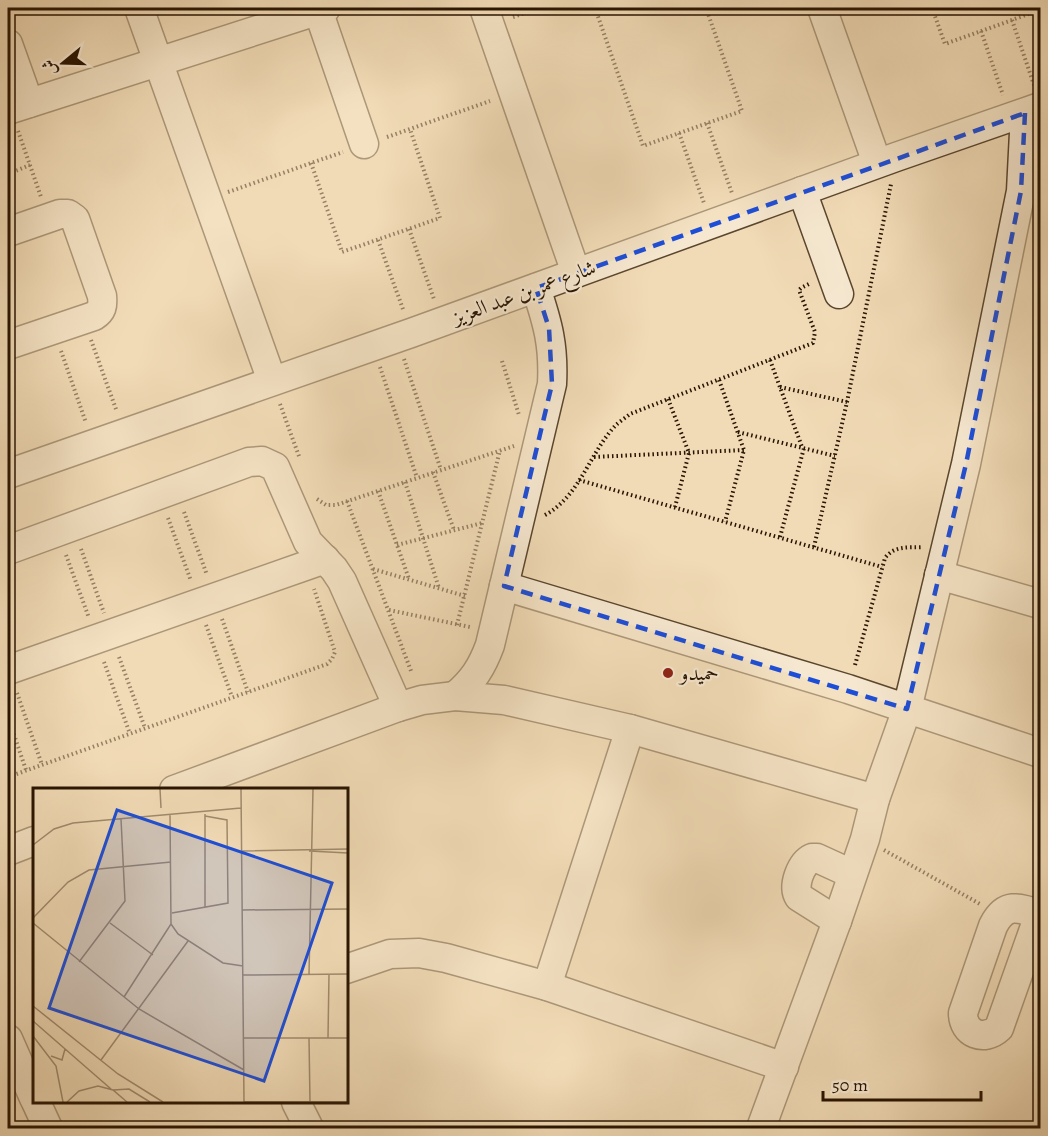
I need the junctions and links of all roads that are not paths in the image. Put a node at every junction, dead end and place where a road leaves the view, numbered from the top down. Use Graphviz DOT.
graph roads {
  1 [pos="139,8"];
  2 [pos="484,8"];
  3 [pos="822,8"];
  4 [pos="322,9"];
  5 [pos="8,44"];
  6 [pos="158,62"];
  7 [pos="16,107"];
  8 [pos="1028,107"];
  9 [pos="364,144"];
  10 [pos="887,160"];
  11 [pos="802,190"];
  12 [pos="8,232"];
  13 [pos="576,273"];
  14 [pos="835,285"];
  15 [pos="536,288"];
  16 [pos="8,345"];
  17 [pos="272,381"];
  18 [pos="8,474"];
  19 [pos="8,550"];
  20 [pos="315,562"];
  21 [pos="939,575"];
  22 [pos="504,586"];
  23 [pos="1041,604"];
  24 [pos="8,670"];
  25 [pos="455,696"];
  26 [pos="410,703"];
  27 [pos="907,709"];
  28 [pos="630,729"];
  29 [pos="1041,753"];
  30 [pos="177,788"];
  31 [pos="875,798"];
  32 [pos="33,841"];
  33 [pos="8,851"];
  34 [pos="852,874"];
  35 [pos="1040,915"];
  36 [pos="837,921"];
  37 [pos="348,968"];
  38 [pos="547,986"];
  39 [pos="8,1039"];
  40 [pos="784,1068"];
  41 [pos="33,1094"];
  42 [pos="37,1103"];
  43 [pos="297,1103"];
  44 [pos="48,1128"];
  45 [pos="309,1128"];
  46 [pos="761,1128"];
  1 -- 6 [label="street"];
  2 -- 13 [label="street"];
  3 -- 10 [label="street"];
  4 -- 6 [label="street"];
  4 -- 9 [label="street"];
  5 -- 7 [label="street"];
  6 -- 7 [label="street"];
  6 -- 17 [label="street"];
  8 -- 10 [label="street, شارع عمر بن عبد العزيز"];
  8 -- 21 [label="street"];
  10 -- 11 [label="street, شارع عمر بن عبد العزيز"];
  11 -- 13 [label="street, شارع عمر بن عبد العزيز"];
  11 -- 14 [label="street"];
  12 -- 16 [label="street"];
  13 -- 15 [label="street, شارع عمر بن عبد العزيز"];
  15 -- 17 [label="street, شارع عمر بن عبد العزيز"];
  15 -- 22 [label="street"];
  17 -- 18 [label="street, شارع عمر بن عبد العزيز"];
  19 -- 20 [label="street"];
  20 -- 24 [label="street"];
  20 -- 26 [label="street"];
  21 -- 23 [label="street"];
  21 -- 27 [label="street"];
  22 -- 25 [label="street"];
  22 -- 27 [label="street"];
  25 -- 26 [label="street"];
  25 -- 28 [label="street"];
  26 -- 30 [label="street"];
  27 -- 29 [label="street"];
  27 -- 31 [label="street"];
  28 -- 31 [label="street"];
  28 -- 38 [label="street"];
  31 -- 34 [label="street"];
  32 -- 33 [label="street"];
  34 -- 36 [label="street"];
  34 -- 36 [label="street"];
  35 -- 35 [label="street"];
  36 -- 40 [label="street"];
  37 -- 38 [label="street"];
  38 -- 40 [label="street"];
  39 -- 41 [label="street"];
  40 -- 46 [label="street"];
  42 -- 44 [label="street"];
  43 -- 45 [label="street"];
}
